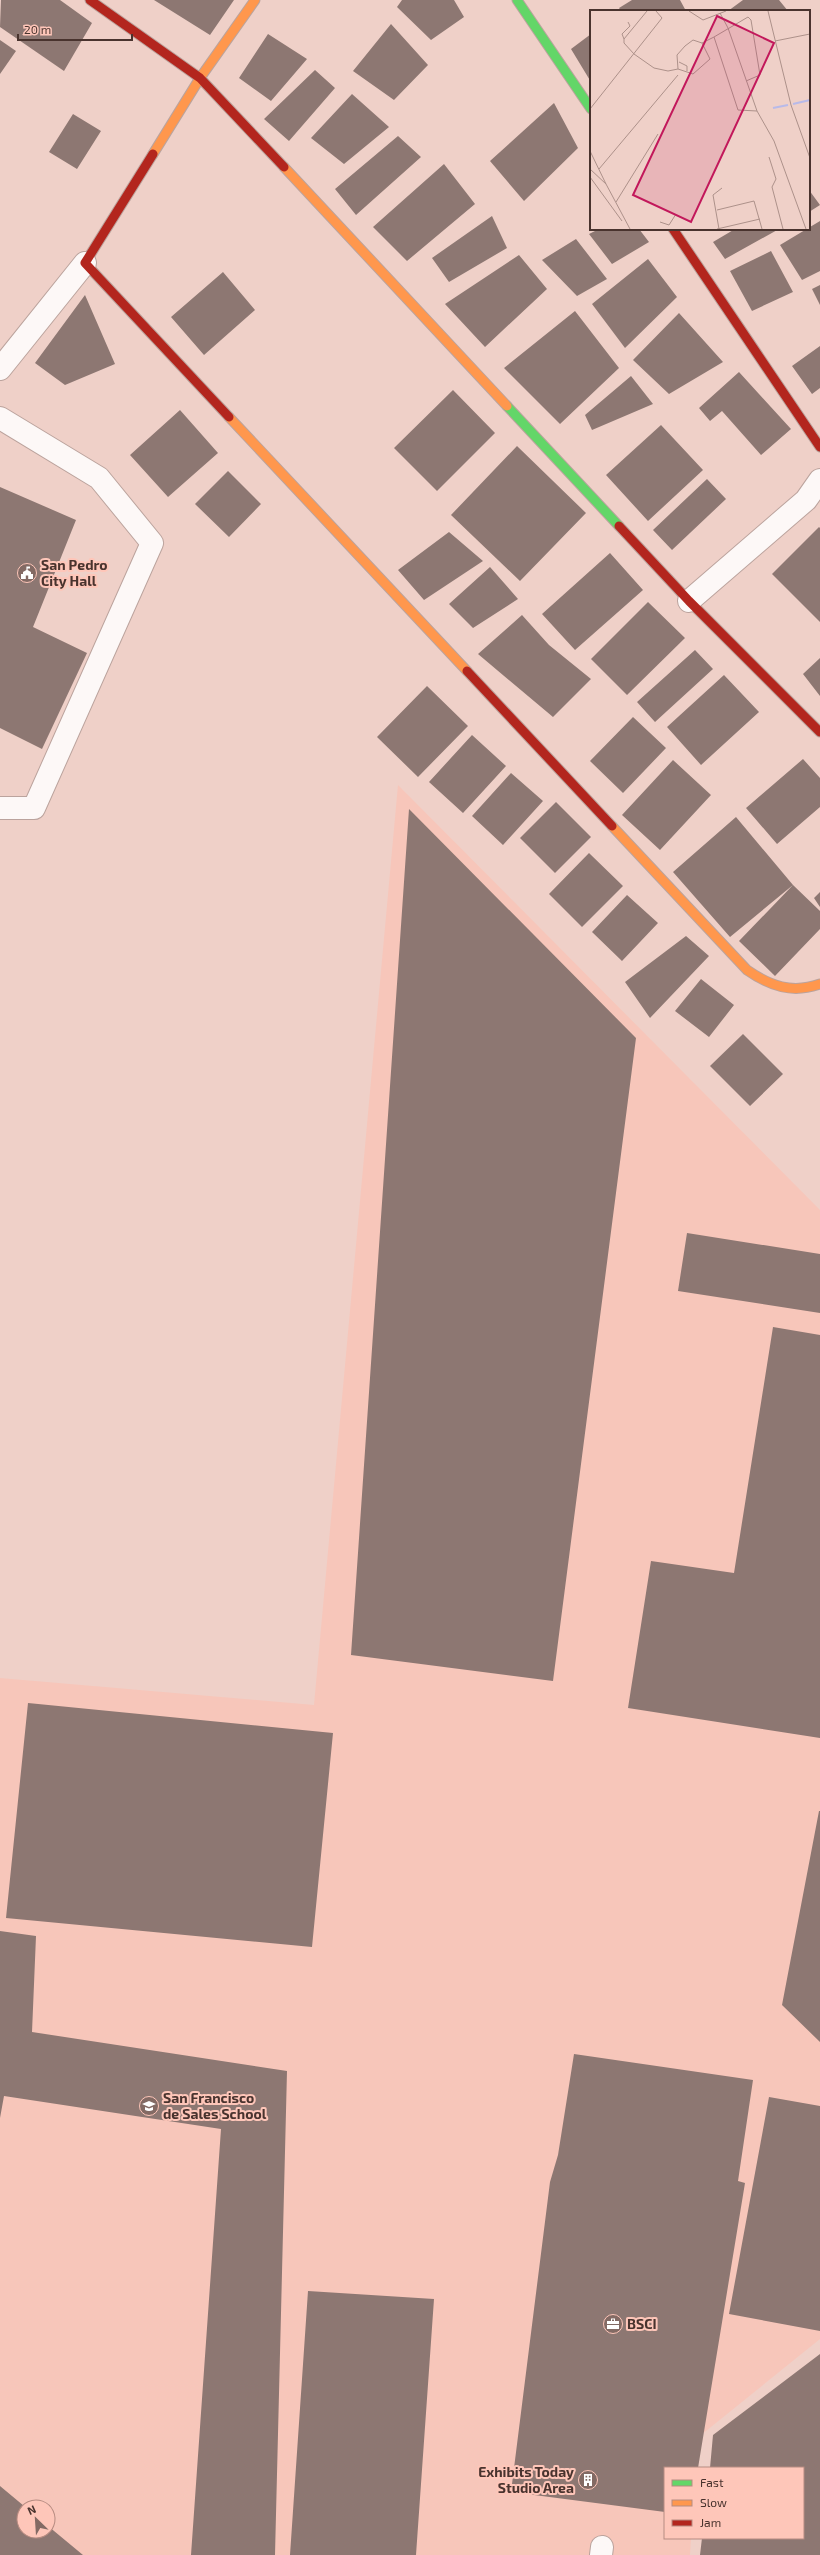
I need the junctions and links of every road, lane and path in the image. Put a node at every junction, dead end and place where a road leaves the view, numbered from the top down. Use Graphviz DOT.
graph roads {
  1 [pos="90,0"];
  2 [pos="255,0"];
  3 [pos="517,0"];
  4 [pos="200,78"];
  5 [pos="590,108"];
  6 [pos="674,230"];
  7 [pos="85,263"];
  8 [pos="0,369"];
  9 [pos="0,418"];
  10 [pos="820,447"];
  11 [pos="820,480"];
  12 [pos="689,601"];
  13 [pos="820,732"];
  14 [pos="0,808"];
  15 [pos="820,984"];
  1 -- 4 [label="street"];
  2 -- 4 [label="street"];
  3 -- 5 [label="street"];
  4 -- 7 [label="street"];
  4 -- 12 [label="street"];
  6 -- 10 [label="street"];
  7 -- 8 [label="street"];
  7 -- 15 [label="street"];
  9 -- 14 [label="street"];
  11 -- 12 [label="street"];
  12 -- 13 [label="street"];
}
